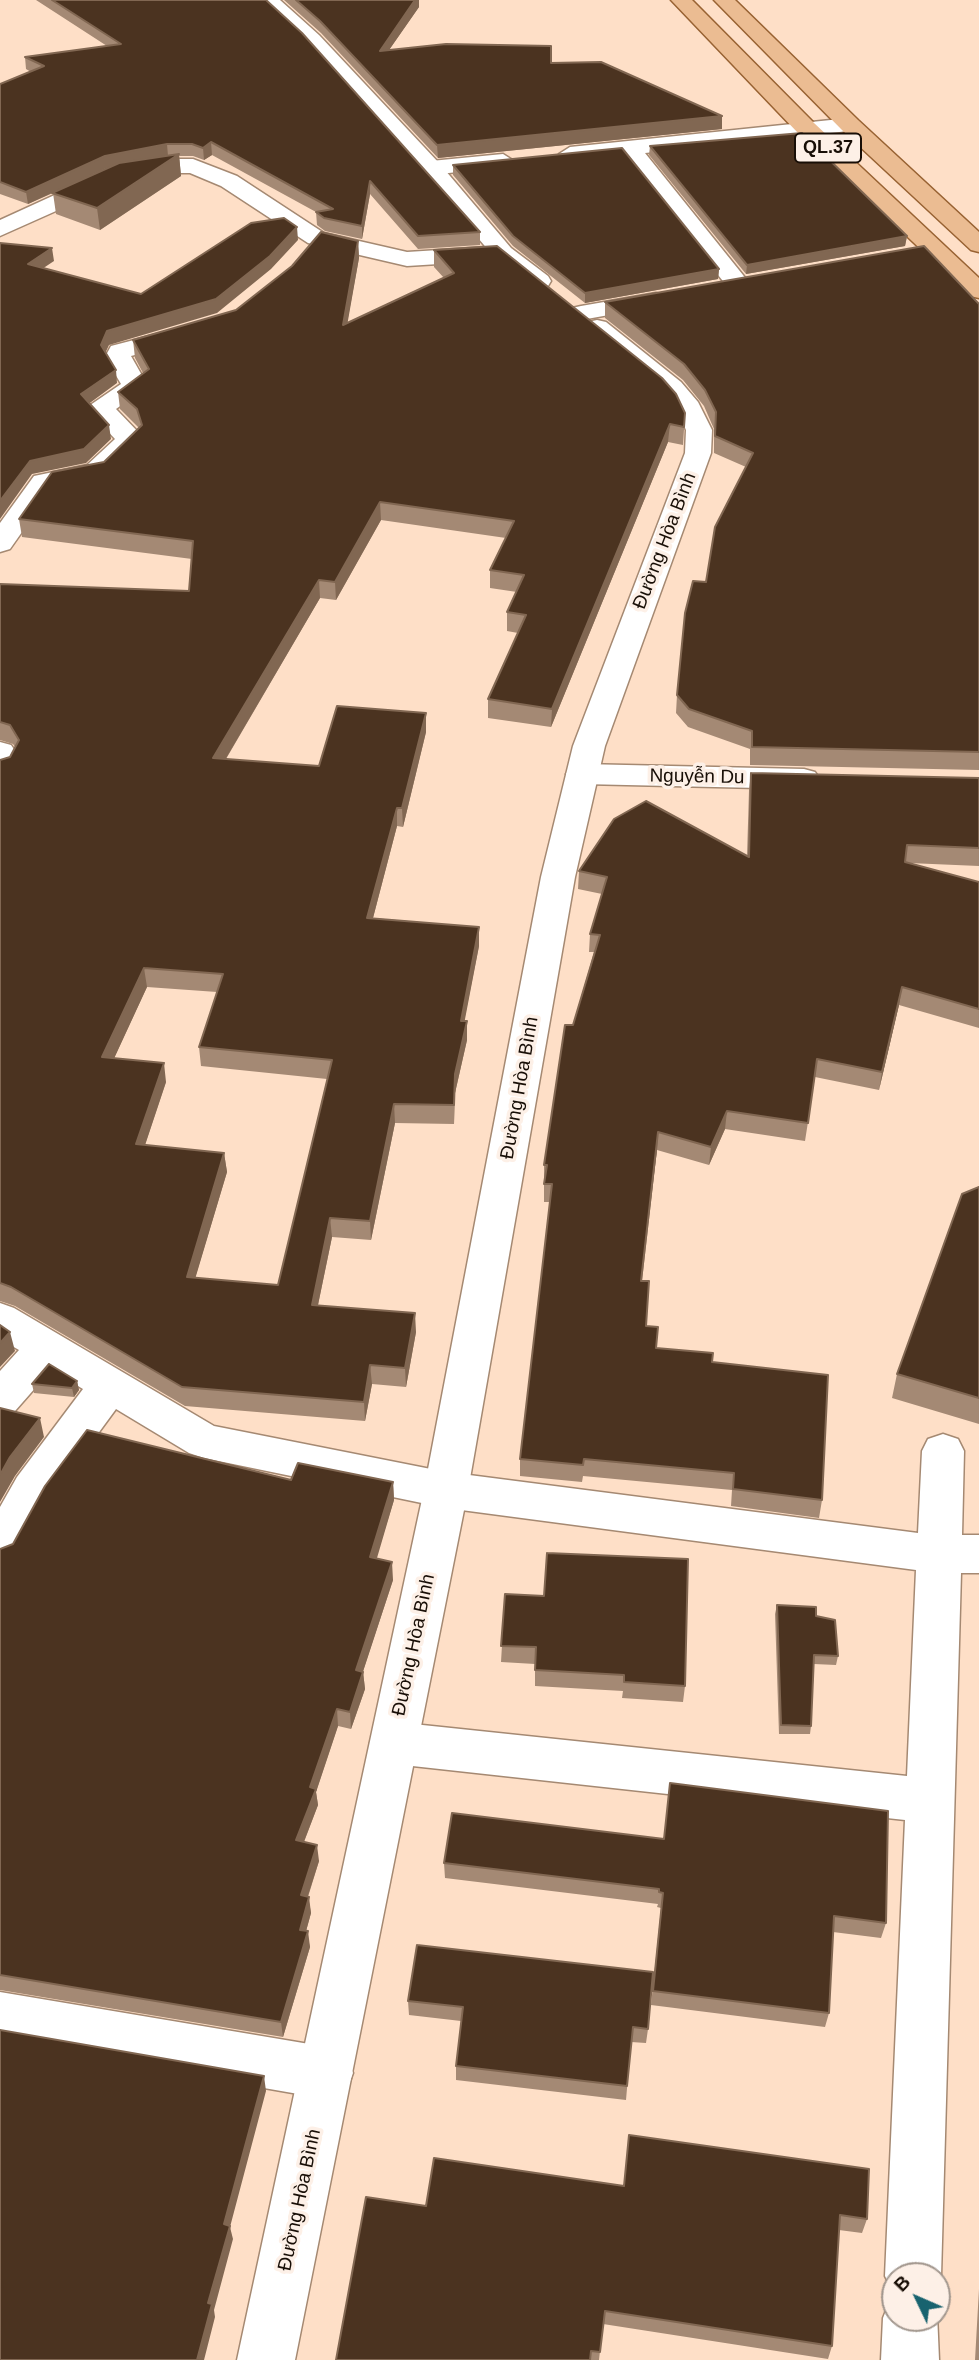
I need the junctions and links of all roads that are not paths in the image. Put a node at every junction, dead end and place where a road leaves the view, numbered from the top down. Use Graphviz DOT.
graph roads {
  1 [pos="268,0"];
  2 [pos="681,0"];
  3 [pos="724,0"];
  4 [pos="850,125"];
  5 [pos="806,128"];
  6 [pos="629,148"];
  7 [pos="550,156"];
  8 [pos="523,159"];
  9 [pos="431,168"];
  10 [pos="0,229"];
  11 [pos="979,245"];
  12 [pos="937,250"];
  13 [pos="503,253"];
  14 [pos="910,254"];
  15 [pos="765,280"];
  16 [pos="739,285"];
  17 [pos="713,290"];
  18 [pos="979,290"];
  19 [pos="673,297"];
  20 [pos="581,313"];
  21 [pos="205,327"];
  22 [pos="0,543"];
  23 [pos="0,752"];
  24 [pos="0,768"];
  25 [pos="582,774"];
  26 [pos="828,780"];
  27 [pos="0,1318"];
  28 [pos="46,1347"];
  29 [pos="110,1385"];
  30 [pos="0,1399"];
  31 [pos="943,1451"];
  32 [pos="446,1490"];
  33 [pos="0,1548"];
  34 [pos="959,1554"];
  35 [pos="394,1743"];
  36 [pos="930,1801"];
  37 [pos="0,2017"];
  38 [pos="327,2073"];
  39 [pos="914,2262"];
  40 [pos="911,2332"];
  41 [pos="266,2360"];
  42 [pos="910,2360"];
  1 -- 9 [label="street, Đường Hòa Bình"];
  2 -- 5 [label="main road, QL.37"];
  3 -- 4 [label="main road, QL.37"];
  4 -- 5 [label="street"];
  4 -- 11 [label="main road, QL.37"];
  5 -- 6 [label="street"];
  5 -- 12 [label="main road, QL.37"];
  6 -- 7 [label="street"];
  6 -- 16 [label="street"];
  8 -- 9 [label="street"];
  9 -- 13 [label="street, Đường Hòa Bình"];
  10 -- 13 [label="street"];
  12 -- 14 [label="street"];
  12 -- 18 [label="main road, QL.37"];
  13 -- 20 [label="street, Đường Hòa Bình"];
  15 -- 16 [label="street"];
  16 -- 17 [label="street"];
  19 -- 20 [label="street"];
  20 -- 25 [label="street, Đường Hòa Bình"];
  21 -- 22 [label="street"];
  23 -- 24 [label="street"];
  25 -- 26 [label="street, Nguyễn Du"];
  25 -- 32 [label="street, Đường Hòa Bình"];
  27 -- 28 [label="street"];
  28 -- 29 [label="street"];
  28 -- 30 [label="street"];
  29 -- 32 [label="street"];
  29 -- 33 [label="street"];
  31 -- 34 [label="street"];
  32 -- 34 [label="street"];
  32 -- 35 [label="street, Đường Hòa Bình"];
  34 -- 36 [label="street"];
  35 -- 36 [label="street"];
  35 -- 38 [label="street, Đường Hòa Bình"];
  36 -- 39 [label="street"];
  37 -- 38 [label="street"];
  38 -- 41 [label="street, Đường Hòa Bình"];
  40 -- 42 [label="street"];
}
